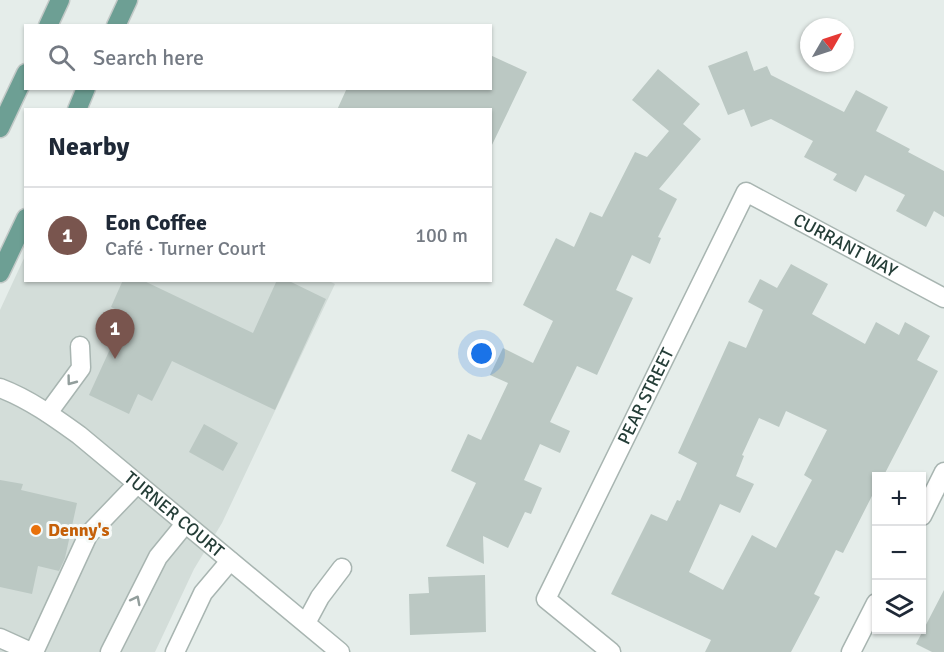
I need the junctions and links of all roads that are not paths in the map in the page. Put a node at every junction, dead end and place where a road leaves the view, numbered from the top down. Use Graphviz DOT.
graph roads {
  1 [pos="60,0"];
  2 [pos="128,0"];
  3 [pos="49,24"];
  4 [pos="117,24"];
  5 [pos="24,77"];
  6 [pos="85,90"];
  7 [pos="77,108"];
  8 [pos="0,128"];
  9 [pos="746,192"];
  10 [pos="24,222"];
  11 [pos="0,273"];
  12 [pos="944,298"];
  13 [pos="80,346"];
  14 [pos="0,388"];
  15 [pos="48,413"];
  16 [pos="944,472"];
  17 [pos="136,484"];
  18 [pos="926,506"];
  19 [pos="185,524"];
  20 [pos="230,561"];
  21 [pos="342,568"];
  22 [pos="872,611"];
  23 [pos="306,623"];
  24 [pos="0,638"];
  25 [pos="32,652"];
  26 [pos="110,652"];
  27 [pos="175,652"];
  28 [pos="340,652"];
  29 [pos="611,652"];
  30 [pos="851,652"];
  1 -- 3 [label="main road"];
  2 -- 4 [label="main road"];
  5 -- 8 [label="main road"];
  6 -- 7 [label="main road"];
  9 -- 12 [label="street, CURRANT WAY"];
  9 -- 29 [label="street, PEAR STREET"];
  10 -- 11 [label="main road"];
  13 -- 15 [label="street, one-way"];
  14 -- 15 [label="street, TURNER COURT"];
  15 -- 17 [label="street, TURNER COURT"];
  16 -- 18 [label="street"];
  17 -- 19 [label="street, TURNER COURT"];
  17 -- 25 [label="street"];
  19 -- 20 [label="street, TURNER COURT"];
  26 -- 19 [label="street, one-way"];
  20 -- 23 [label="street, TURNER COURT"];
  20 -- 27 [label="street"];
  21 -- 23 [label="street"];
  22 -- 30 [label="street"];
  23 -- 28 [label="street, TURNER COURT"];
  24 -- 25 [label="street"];
}
